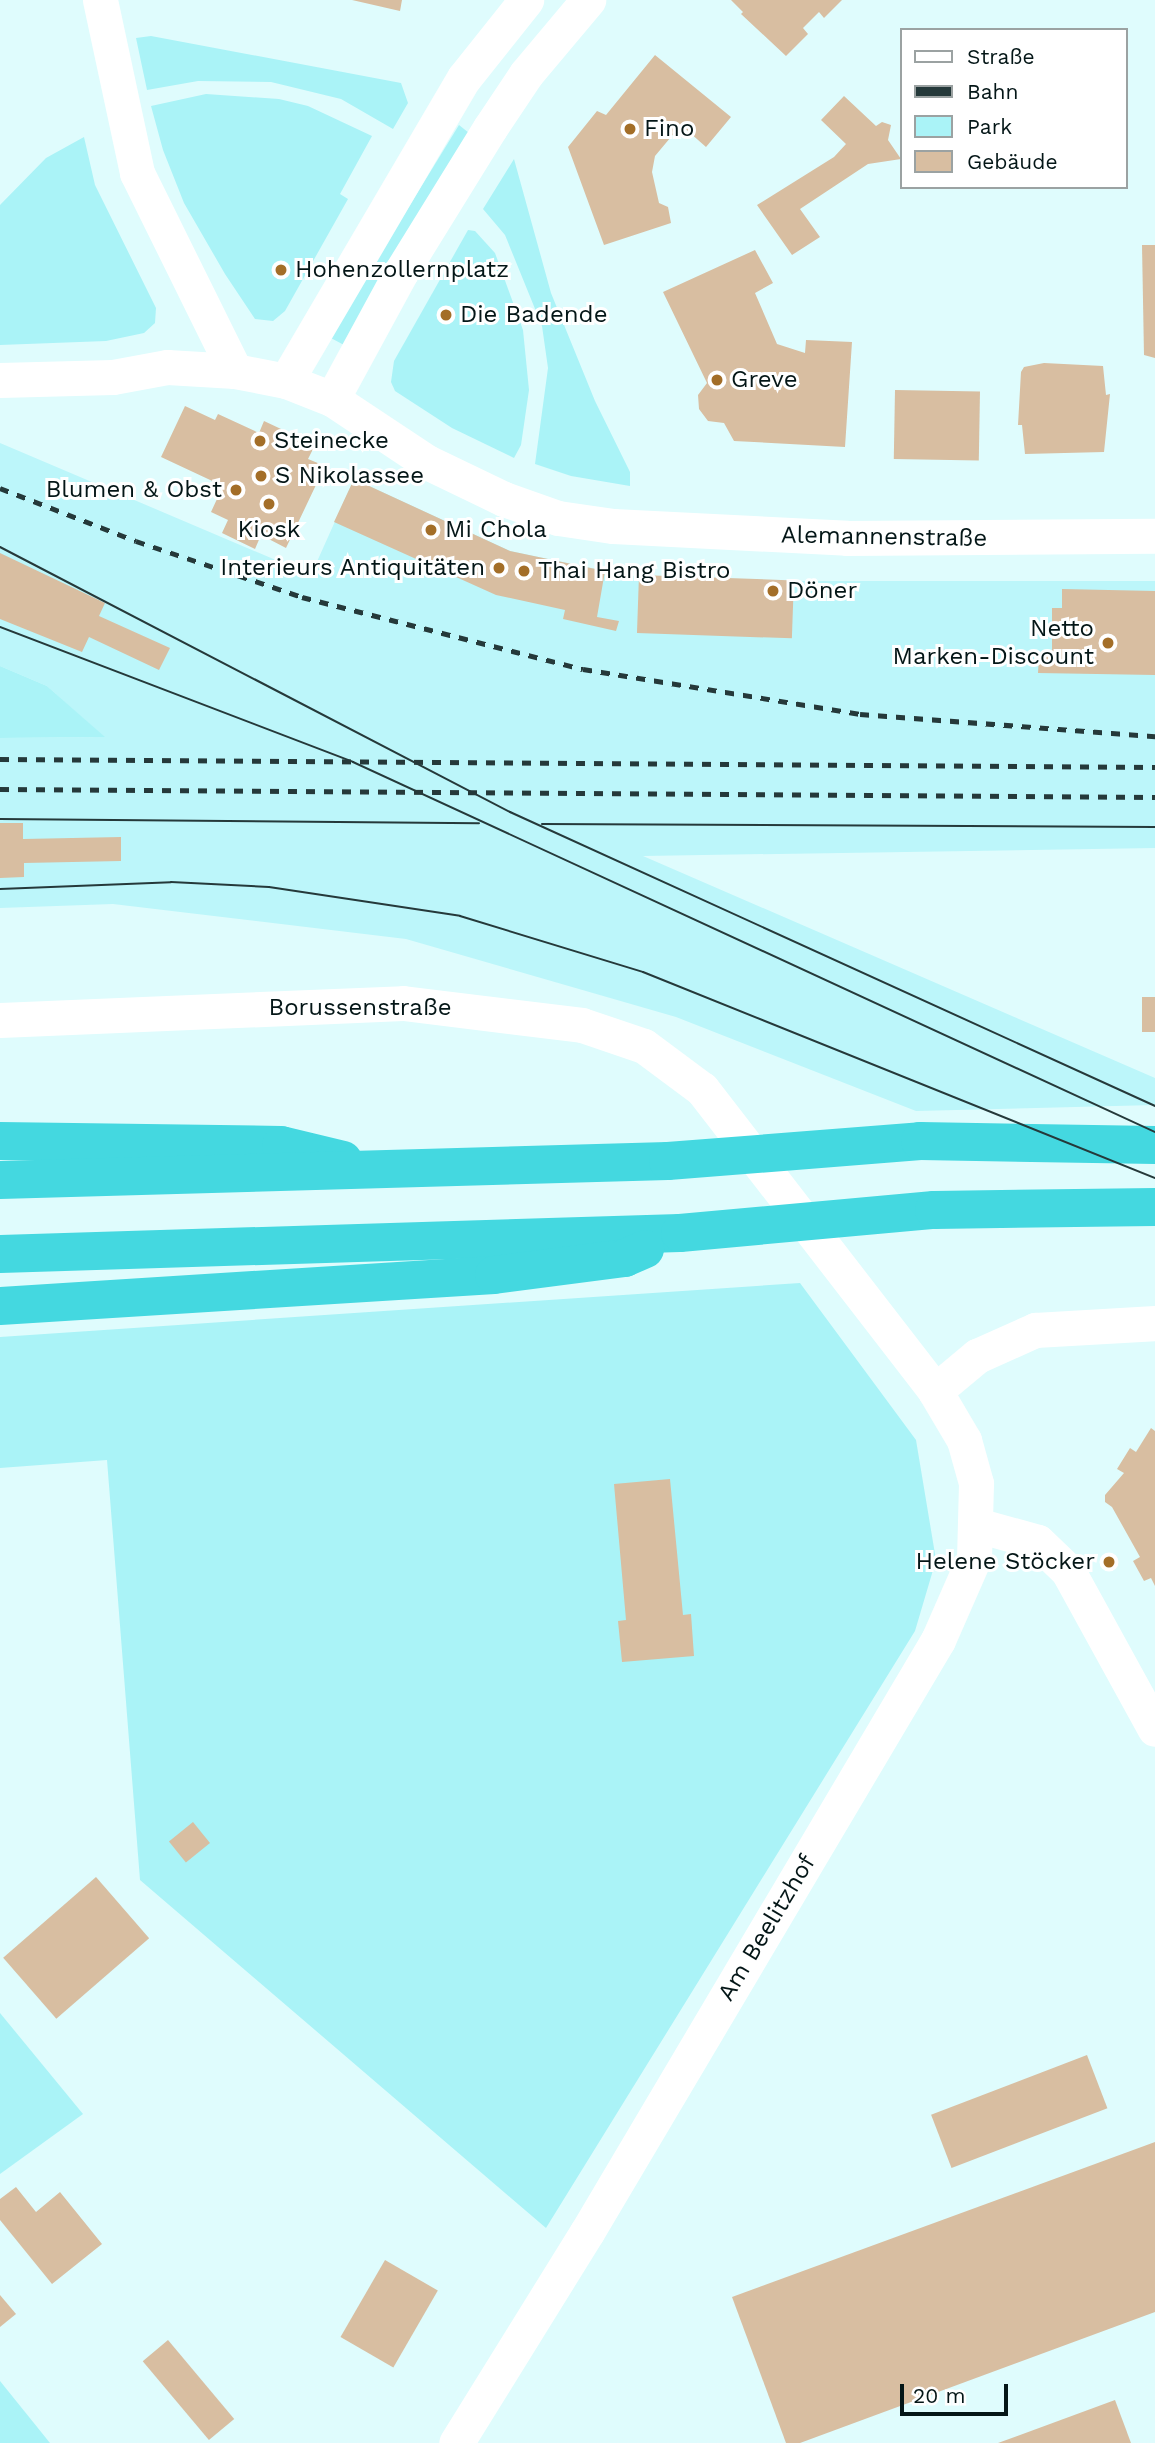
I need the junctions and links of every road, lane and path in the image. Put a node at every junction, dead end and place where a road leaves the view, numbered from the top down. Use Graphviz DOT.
graph roads {
  1 [pos="100,0"];
  2 [pos="526,0"];
  3 [pos="588,0"];
  4 [pos="235,371"];
  5 [pos="0,380"];
  6 [pos="286,381"];
  7 [pos="332,399"];
  8 [pos="1155,536"];
  9 [pos="0,1020"];
  10 [pos="0,1141"];
  11 [pos="1155,1145"];
  12 [pos="391,1172"];
  13 [pos="0,1180"];
  14 [pos="1155,1207"];
  15 [pos="680,1233"];
  16 [pos="0,1254"];
  17 [pos="0,1306"];
  18 [pos="1155,1323"];
  19 [pos="935,1391"];
  20 [pos="977,1525"];
  21 [pos="1155,1729"];
  22 [pos="456,2443"];
  1 -- 4 [label="street"];
  2 -- 6 [label="street"];
  3 -- 7 [label="street"];
  4 -- 5 [label="street"];
  4 -- 6 [label="street"];
  6 -- 7 [label="street"];
  7 -- 8 [label="street, Alemannenstraße"];
  9 -- 19 [label="street, Borussenstraße"];
  10 -- 12 [label="highway"];
  11 -- 12 [label="highway"];
  12 -- 13 [label="highway"];
  14 -- 15 [label="highway"];
  15 -- 16 [label="highway"];
  15 -- 17 [label="highway"];
  18 -- 19 [label="street"];
  19 -- 20 [label="street, Am Beelitzhof"];
  20 -- 21 [label="street"];
  20 -- 22 [label="street, Am Beelitzhof"];
}
